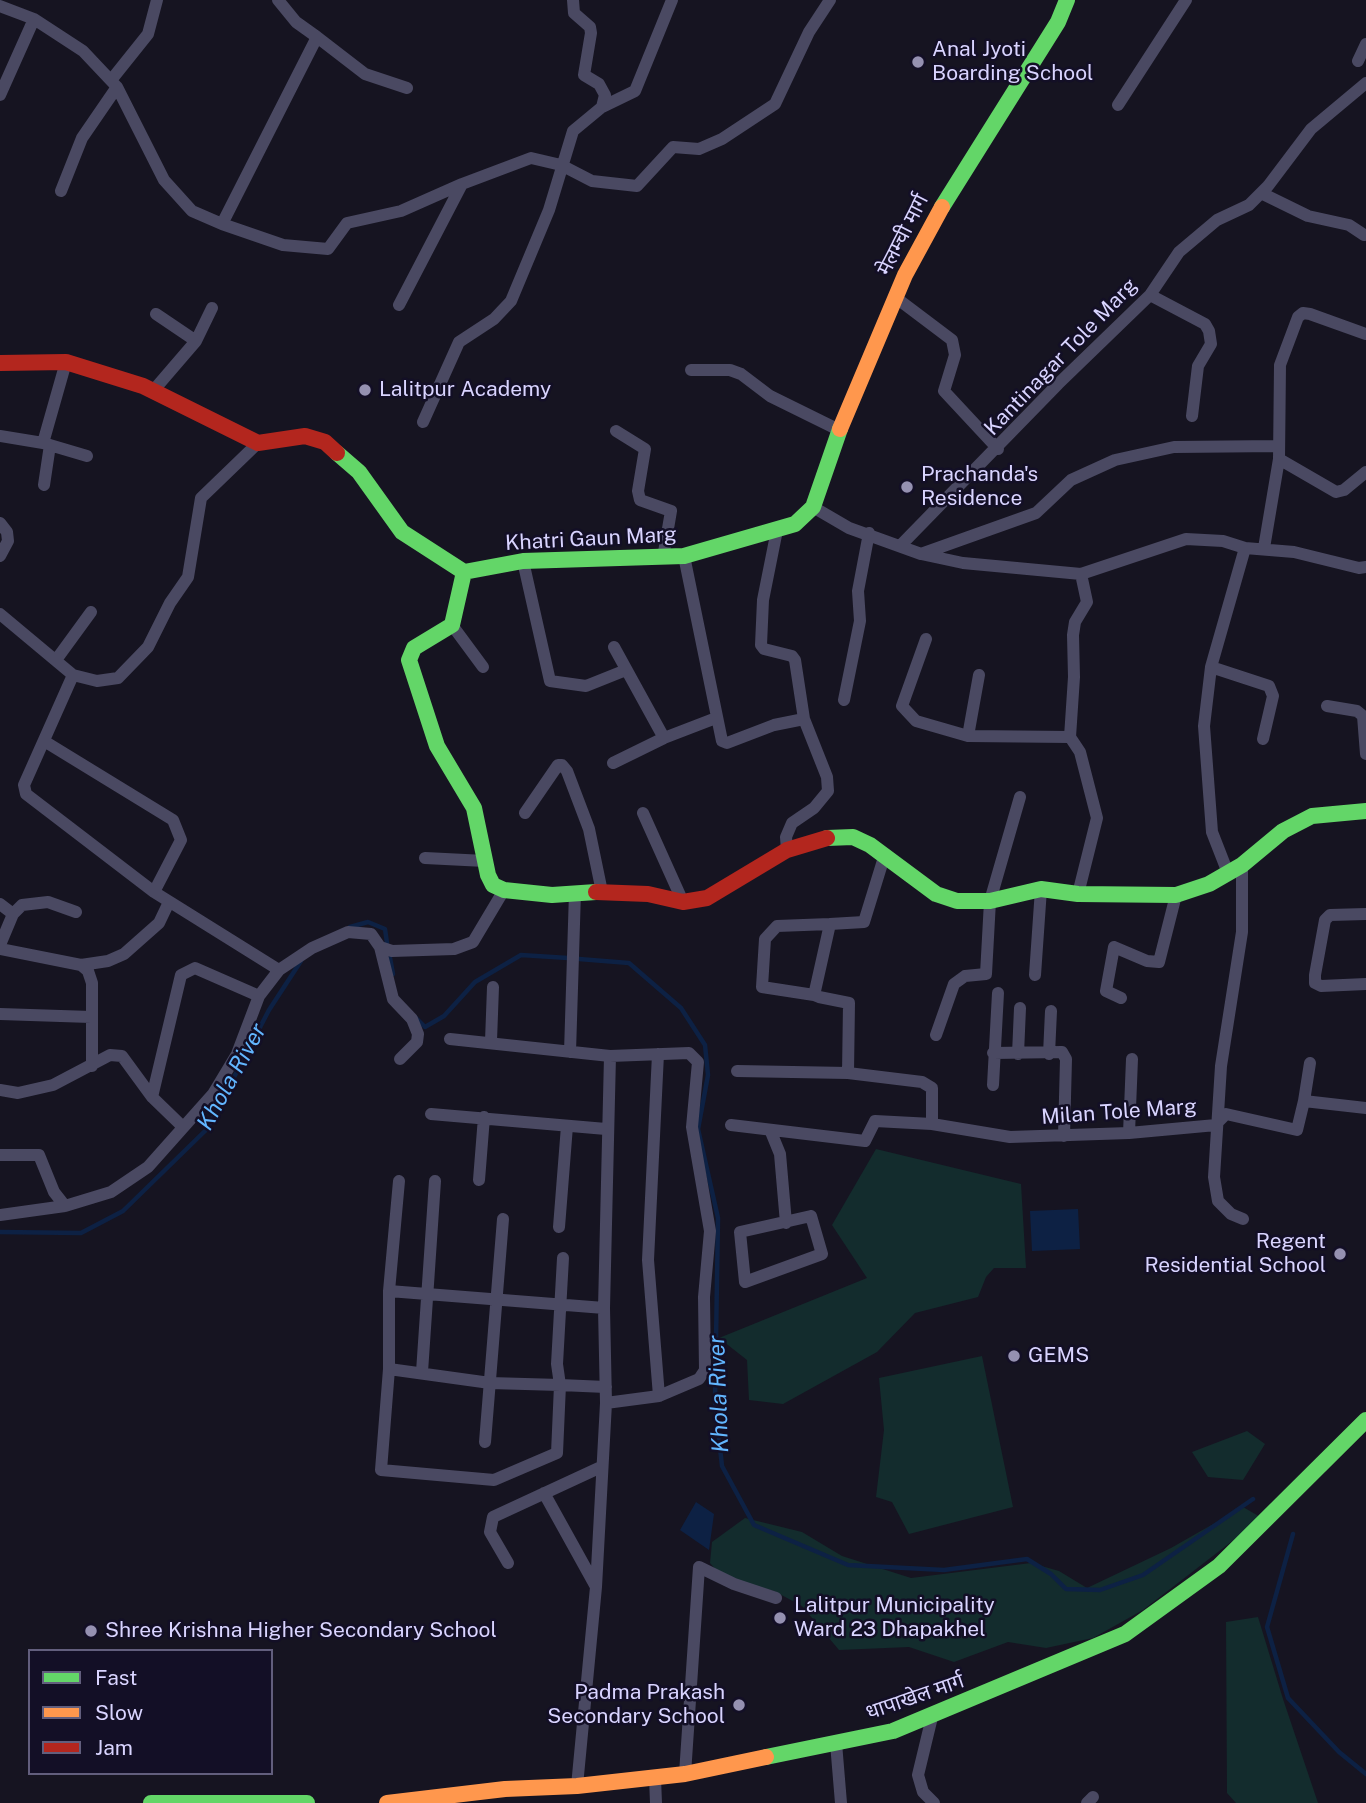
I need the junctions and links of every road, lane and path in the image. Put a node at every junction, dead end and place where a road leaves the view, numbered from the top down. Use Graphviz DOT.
graph roads {
  1 [pos="158,0"];
  2 [pos="278,0"];
  3 [pos="573,0"];
  4 [pos="672,0"];
  5 [pos="830,0"];
  6 [pos="1067,0"];
  7 [pos="1186,0"];
  8 [pos="0,6"];
  9 [pos="34,19"];
  10 [pos="317,37"];
  11 [pos="1366,44"];
  12 [pos="1358,61"];
  13 [pos="115,83"];
  14 [pos="1366,83"];
  15 [pos="407,88"];
  16 [pos="0,94"];
  17 [pos="1118,105"];
  18 [pos="602,107"];
  19 [pos="561,165"];
  20 [pos="462,184"];
  21 [pos="61,191"];
  22 [pos="1261,193"];
  23 [pos="222,224"];
  24 [pos="1364,234"];
  25 [pos="1150,295"];
  26 [pos="895,297"];
  27 [pos="399,305"];
  28 [pos="212,308"];
  29 [pos="156,314"];
  30 [pos="1366,334"];
  31 [pos="196,341"];
  32 [pos="66,362"];
  33 [pos="0,363"];
  34 [pos="691,370"];
  35 [pos="153,391"];
  36 [pos="1192,416"];
  37 [pos="423,422"];
  38 [pos="839,430"];
  39 [pos="616,431"];
  40 [pos="0,436"];
  41 [pos="258,443"];
  42 [pos="47,444"];
  43 [pos="998,449"];
  44 [pos="1279,453"];
  45 [pos="87,456"];
  46 [pos="1366,472"];
  47 [pos="44,485"];
  48 [pos="813,507"];
  49 [pos="0,523"];
  50 [pos="777,530"];
  51 [pos="869,533"];
  52 [pos="901,545"];
  53 [pos="1245,548"];
  54 [pos="1264,548"];
  55 [pos="921,554"];
  56 [pos="0,556"];
  57 [pos="684,556"];
  58 [pos="663,558"];
  59 [pos="523,561"];
  60 [pos="1366,567"];
  61 [pos="464,572"];
  62 [pos="1082,574"];
  63 [pos="91,612"];
  64 [pos="0,614"];
  65 [pos="452,625"];
  66 [pos="926,639"];
  67 [pos="614,647"];
  68 [pos="56,660"];
  69 [pos="483,667"];
  70 [pos="1211,667"];
  71 [pos="626,670"];
  72 [pos="73,675"];
  73 [pos="979,675"];
  74 [pos="844,700"];
  75 [pos="1327,706"];
  76 [pos="716,718"];
  77 [pos="804,719"];
  78 [pos="968,736"];
  79 [pos="1070,737"];
  80 [pos="664,738"];
  81 [pos="1263,740"];
  82 [pos="44,741"];
  83 [pos="1366,754"];
  84 [pos="613,763"];
  85 [pos="1020,797"];
  86 [pos="1366,811"];
  87 [pos="524,813"];
  88 [pos="643,813"];
  89 [pos="788,850"];
  90 [pos="885,854"];
  91 [pos="425,858"];
  92 [pos="485,861"];
  93 [pos="1235,869"];
  94 [pos="1041,889"];
  95 [pos="504,891"];
  96 [pos="154,892"];
  97 [pos="575,892"];
  98 [pos="602,892"];
  99 [pos="1078,894"];
  100 [pos="1176,895"];
  101 [pos="990,901"];
  102 [pos="169,902"];
  103 [pos="683,902"];
  104 [pos="0,904"];
  105 [pos="76,912"];
  106 [pos="13,914"];
  107 [pos="1366,914"];
  108 [pos="830,924"];
  109 [pos="0,947"];
  110 [pos="380,947"];
  111 [pos="81,965"];
  112 [pos="279,970"];
  113 [pos="1035,975"];
  114 [pos="1366,984"];
  115 [pos="493,987"];
  116 [pos="998,993"];
  117 [pos="814,995"];
  118 [pos="259,996"];
  119 [pos="1121,998"];
  120 [pos="1020,1008"];
  121 [pos="1051,1011"];
  122 [pos="0,1014"];
  123 [pos="91,1017"];
  124 [pos="936,1035"];
  125 [pos="450,1039"];
  126 [pos="491,1041"];
  127 [pos="570,1052"];
  128 [pos="993,1053"];
  129 [pos="659,1054"];
  130 [pos="1018,1054"];
  131 [pos="1049,1054"];
  132 [pos="610,1056"];
  133 [pos="400,1059"];
  134 [pos="1132,1059"];
  135 [pos="1310,1063"];
  136 [pos="92,1066"];
  137 [pos="737,1070"];
  138 [pos="848,1073"];
  139 [pos="993,1085"];
  140 [pos="0,1090"];
  141 [pos="152,1097"];
  142 [pos="1304,1101"];
  143 [pos="1366,1108"];
  144 [pos="431,1114"];
  145 [pos="484,1117"];
  146 [pos="932,1124"];
  147 [pos="731,1125"];
  148 [pos="1216,1125"];
  149 [pos="567,1126"];
  150 [pos="183,1127"];
  151 [pos="606,1129"];
  152 [pos="771,1132"];
  153 [pos="1129,1133"];
  154 [pos="1063,1136"];
  155 [pos="0,1155"];
  156 [pos="399,1181"];
  157 [pos="435,1181"];
  158 [pos="479,1181"];
  159 [pos="65,1206"];
  160 [pos="0,1214"];
  161 [pos="503,1219"];
  162 [pos="1243,1219"];
  163 [pos="786,1223"];
  164 [pos="559,1227"];
  165 [pos="563,1258"];
  166 [pos="389,1291"];
  167 [pos="427,1294"];
  168 [pos="496,1297"];
  169 [pos="560,1304"];
  170 [pos="604,1308"];
  171 [pos="389,1369"];
  172 [pos="422,1372"];
  173 [pos="490,1383"];
  174 [pos="560,1385"];
  175 [pos="606,1387"];
  176 [pos="659,1396"];
  177 [pos="606,1403"];
  178 [pos="1363,1429"];
  179 [pos="485,1442"];
  180 [pos="601,1467"];
  181 [pos="544,1493"];
  182 [pos="508,1563"];
  183 [pos="596,1587"];
  184 [pos="776,1598"];
  185 [pos="932,1717"];
  186 [pos="836,1743"];
  187 [pos="685,1774"];
  188 [pos="655,1778"];
  189 [pos="577,1786"];
  190 [pos="181,1802"];
  191 [pos="151,1803"];
  192 [pos="307,1803"];
  193 [pos="387,1803"];
  194 [pos="656,1803"];
  195 [pos="841,1803"];
  196 [pos="934,1803"];
  1 -- 13 [label="street"];
  2 -- 10 [label="street"];
  3 -- 18 [label="street"];
  4 -- 18 [label="street"];
  5 -- 19 [label="street"];
  6 -- 26 [label="main road, मेलम्ची मार्ग"];
  7 -- 17 [label="street"];
  8 -- 9 [label="street"];
  9 -- 13 [label="street"];
  9 -- 16 [label="street"];
  10 -- 15 [label="street"];
  10 -- 23 [label="street"];
  11 -- 12 [label="street"];
  13 -- 21 [label="street"];
  13 -- 23 [label="street"];
  14 -- 22 [label="street, Kantinagar Tole Marg"];
  18 -- 19 [label="street"];
  19 -- 20 [label="street"];
  19 -- 37 [label="street"];
  20 -- 23 [label="street"];
  20 -- 27 [label="street"];
  22 -- 24 [label="street"];
  22 -- 25 [label="street, Kantinagar Tole Marg"];
  25 -- 36 [label="street"];
  25 -- 43 [label="street, Kantinagar Tole Marg"];
  26 -- 38 [label="main road, मेलम्ची मार्ग"];
  26 -- 43 [label="street"];
  28 -- 31 [label="street"];
  29 -- 31 [label="street"];
  30 -- 44 [label="street"];
  31 -- 35 [label="street"];
  32 -- 33 [label="main road"];
  32 -- 35 [label="main road"];
  32 -- 42 [label="street"];
  34 -- 38 [label="street"];
  35 -- 41 [label="main road"];
  38 -- 48 [label="main road, मेलम्ची मार्ग"];
  39 -- 58 [label="street"];
  40 -- 42 [label="street"];
  41 -- 61 [label="main road"];
  41 -- 72 [label="street"];
  42 -- 45 [label="street"];
  42 -- 47 [label="street"];
  43 -- 52 [label="street, Kantinagar Tole Marg"];
  44 -- 46 [label="street"];
  44 -- 54 [label="street"];
  44 -- 55 [label="street"];
  48 -- 50 [label="main road, Khatri Gaun Marg"];
  48 -- 51 [label="street"];
  49 -- 56 [label="street"];
  50 -- 57 [label="main road, Khatri Gaun Marg"];
  50 -- 77 [label="street"];
  51 -- 52 [label="street"];
  51 -- 74 [label="street"];
  52 -- 55 [label="street"];
  53 -- 54 [label="street"];
  53 -- 62 [label="street"];
  53 -- 70 [label="street"];
  54 -- 60 [label="street"];
  55 -- 62 [label="street"];
  57 -- 58 [label="main road, Khatri Gaun Marg"];
  57 -- 76 [label="street"];
  58 -- 59 [label="main road, Khatri Gaun Marg"];
  59 -- 61 [label="main road, Khatri Gaun Marg"];
  59 -- 71 [label="street"];
  61 -- 65 [label="main road"];
  62 -- 79 [label="street"];
  63 -- 68 [label="street"];
  64 -- 68 [label="street"];
  65 -- 69 [label="street"];
  65 -- 92 [label="main road"];
  66 -- 78 [label="street"];
  67 -- 71 [label="street"];
  68 -- 72 [label="street"];
  70 -- 81 [label="street"];
  70 -- 93 [label="street"];
  71 -- 80 [label="street"];
  72 -- 82 [label="street"];
  73 -- 78 [label="street"];
  75 -- 83 [label="street"];
  76 -- 77 [label="street"];
  76 -- 80 [label="street"];
  77 -- 89 [label="street"];
  78 -- 79 [label="street"];
  79 -- 99 [label="street"];
  80 -- 84 [label="street"];
  82 -- 96 [label="street"];
  82 -- 96 [label="street"];
  85 -- 101 [label="street"];
  86 -- 93 [label="main road"];
  87 -- 98 [label="street"];
  88 -- 103 [label="street"];
  89 -- 90 [label="main road"];
  89 -- 103 [label="main road"];
  90 -- 101 [label="main road"];
  90 -- 108 [label="street"];
  91 -- 92 [label="street"];
  92 -- 95 [label="main road"];
  93 -- 100 [label="main road"];
  93 -- 148 [label="street, Milan Tole Marg"];
  94 -- 99 [label="main road"];
  94 -- 101 [label="main road"];
  94 -- 113 [label="street"];
  95 -- 97 [label="main road"];
  95 -- 110 [label="street"];
  96 -- 102 [label="street"];
  97 -- 98 [label="main road"];
  97 -- 127 [label="street"];
  98 -- 103 [label="main road"];
  99 -- 100 [label="main road"];
  100 -- 119 [label="street"];
  101 -- 124 [label="street"];
  102 -- 111 [label="street"];
  102 -- 112 [label="street"];
  104 -- 106 [label="street"];
  105 -- 106 [label="street"];
  106 -- 109 [label="street"];
  107 -- 114 [label="street"];
  108 -- 117 [label="street"];
  108 -- 117 [label="street"];
  109 -- 111 [label="street"];
  110 -- 112 [label="street"];
  110 -- 133 [label="street"];
  111 -- 123 [label="street"];
  112 -- 118 [label="street"];
  115 -- 126 [label="street"];
  116 -- 128 [label="street"];
  117 -- 138 [label="street"];
  118 -- 141 [label="street"];
  118 -- 150 [label="street"];
  120 -- 130 [label="street"];
  121 -- 131 [label="street"];
  122 -- 123 [label="street"];
  123 -- 136 [label="street"];
  125 -- 126 [label="street"];
  126 -- 127 [label="street"];
  127 -- 132 [label="street"];
  128 -- 130 [label="street"];
  128 -- 139 [label="street"];
  129 -- 132 [label="street"];
  129 -- 176 [label="street"];
  129 -- 176 [label="street"];
  130 -- 131 [label="street"];
  131 -- 154 [label="street"];
  132 -- 151 [label="street"];
  134 -- 153 [label="street"];
  135 -- 142 [label="street"];
  136 -- 140 [label="street"];
  136 -- 141 [label="street"];
  137 -- 138 [label="street"];
  138 -- 146 [label="street"];
  141 -- 150 [label="street"];
  142 -- 143 [label="street"];
  142 -- 148 [label="street"];
  144 -- 145 [label="street"];
  145 -- 149 [label="street"];
  145 -- 158 [label="street"];
  146 -- 152 [label="street, Milan Tole Marg"];
  146 -- 154 [label="street, Milan Tole Marg"];
  147 -- 152 [label="street"];
  148 -- 153 [label="street, Milan Tole Marg"];
  148 -- 162 [label="street"];
  149 -- 151 [label="street"];
  149 -- 164 [label="street"];
  150 -- 159 [label="street"];
  151 -- 170 [label="street"];
  152 -- 163 [label="street"];
  153 -- 154 [label="street, Milan Tole Marg"];
  155 -- 159 [label="street"];
  156 -- 166 [label="street"];
  157 -- 167 [label="street"];
  159 -- 160 [label="street"];
  161 -- 168 [label="street"];
  163 -- 163 [label="street"];
  165 -- 169 [label="street"];
  166 -- 167 [label="street"];
  166 -- 171 [label="street"];
  167 -- 168 [label="street"];
  167 -- 172 [label="street"];
  168 -- 169 [label="street"];
  168 -- 173 [label="street"];
  169 -- 170 [label="street"];
  169 -- 174 [label="street"];
  170 -- 175 [label="street"];
  171 -- 172 [label="street"];
  171 -- 174 [label="street"];
  172 -- 173 [label="street"];
  173 -- 174 [label="street"];
  173 -- 179 [label="street"];
  174 -- 175 [label="street"];
  175 -- 177 [label="street"];
  176 -- 177 [label="street"];
  177 -- 180 [label="street"];
  178 -- 185 [label="main road, धापाखेल मार्ग"];
  180 -- 181 [label="street"];
  180 -- 183 [label="street"];
  181 -- 182 [label="street"];
  181 -- 183 [label="street"];
  183 -- 189 [label="street"];
  184 -- 187 [label="street"];
  185 -- 186 [label="main road, धापाखेल मार्ग"];
  185 -- 196 [label="street"];
  186 -- 187 [label="main road, धापाखेल मार्ग"];
  186 -- 195 [label="street"];
  187 -- 188 [label="main road, धापाखेल मार्ग"];
  188 -- 189 [label="main road, धापाखेल मार्ग"];
  188 -- 194 [label="street"];
  189 -- 193 [label="main road, धापाखेल मार्ग"];
  190 -- 191 [label="main road"];
  190 -- 192 [label="main road"];
}
